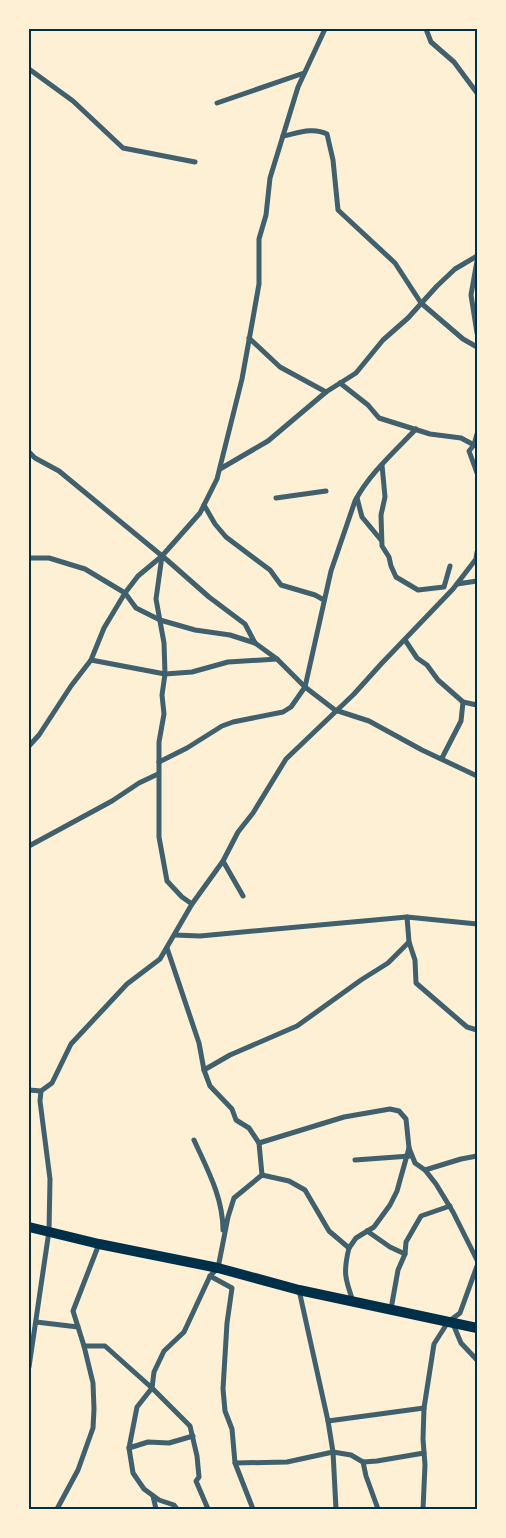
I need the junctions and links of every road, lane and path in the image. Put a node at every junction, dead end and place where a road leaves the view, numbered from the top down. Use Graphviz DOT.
graph roads {
  1 [pos="325,29"];
  2 [pos="426,29"];
  3 [pos="29,69"];
  4 [pos="304,74"];
  5 [pos="477,93"];
  6 [pos="217,103"];
  7 [pos="283,136"];
  8 [pos="195,162"];
  9 [pos="477,256"];
  10 [pos="477,261"];
  11 [pos="421,303"];
  12 [pos="477,333"];
  13 [pos="249,338"];
  14 [pos="477,347"];
  15 [pos="340,383"];
  16 [pos="326,392"];
  17 [pos="416,429"];
  18 [pos="477,434"];
  19 [pos="474,445"];
  20 [pos="29,452"];
  21 [pos="382,465"];
  22 [pos="220,469"];
  23 [pos="477,473"];
  24 [pos="326,491"];
  25 [pos="276,498"];
  26 [pos="357,498"];
  27 [pos="204,505"];
  28 [pos="382,541"];
  29 [pos="477,552"];
  30 [pos="162,556"];
  31 [pos="29,558"];
  32 [pos="450,566"];
  33 [pos="477,581"];
  34 [pos="457,584"];
  35 [pos="125,593"];
  36 [pos="324,600"];
  37 [pos="160,620"];
  38 [pos="405,640"];
  39 [pos="255,643"];
  40 [pos="278,659"];
  41 [pos="91,660"];
  42 [pos="165,674"];
  43 [pos="305,687"];
  44 [pos="463,702"];
  45 [pos="477,705"];
  46 [pos="335,710"];
  47 [pos="29,746"];
  48 [pos="442,758"];
  49 [pos="159,762"];
  50 [pos="158,774"];
  51 [pos="477,776"];
  52 [pos="29,846"];
  53 [pos="223,861"];
  54 [pos="243,896"];
  55 [pos="192,904"];
  56 [pos="407,917"];
  57 [pos="477,924"];
  58 [pos="175,935"];
  59 [pos="409,942"];
  60 [pos="167,948"];
  61 [pos="467,1028"];
  62 [pos="477,1030"];
  63 [pos="477,1036"];
  64 [pos="204,1070"];
  65 [pos="29,1090"];
  66 [pos="41,1091"];
  67 [pos="194,1140"];
  68 [pos="259,1143"];
  69 [pos="410,1156"];
  70 [pos="477,1156"];
  71 [pos="355,1160"];
  72 [pos="425,1170"];
  73 [pos="262,1175"];
  74 [pos="450,1206"];
  75 [pos="29,1228"];
  76 [pos="48,1231"];
  77 [pos="367,1232"];
  78 [pos="224,1243"];
  79 [pos="99,1244"];
  80 [pos="349,1248"];
  81 [pos="405,1254"];
  82 [pos="477,1260"];
  83 [pos="477,1266"];
  84 [pos="218,1268"];
  85 [pos="210,1276"];
  86 [pos="299,1290"];
  87 [pos="354,1302"];
  88 [pos="391,1310"];
  89 [pos="36,1322"];
  90 [pos="450,1323"];
  91 [pos="78,1327"];
  92 [pos="477,1328"];
  93 [pos="31,1342"];
  94 [pos="84,1346"];
  95 [pos="477,1360"];
  96 [pos="29,1367"];
  97 [pos="152,1388"];
  98 [pos="424,1408"];
  99 [pos="328,1421"];
  100 [pos="193,1436"];
  101 [pos="129,1448"];
  102 [pos="333,1452"];
  103 [pos="424,1453"];
  104 [pos="235,1462"];
  105 [pos="363,1462"];
  106 [pos="153,1496"];
  107 [pos="57,1509"];
  108 [pos="156,1509"];
  109 [pos="177,1509"];
  110 [pos="208,1509"];
  111 [pos="253,1509"];
  112 [pos="336,1509"];
  113 [pos="378,1509"];
  114 [pos="423,1509"];
  1 -- 4 [label="street"];
  2 -- 5 [label="street"];
  3 -- 8 [label="street"];
  4 -- 6 [label="street"];
  4 -- 7 [label="street"];
  7 -- 11 [label="street"];
  7 -- 13 [label="street"];
  9 -- 11 [label="street"];
  10 -- 12 [label="street"];
  11 -- 14 [label="street"];
  11 -- 15 [label="street"];
  13 -- 16 [label="street"];
  13 -- 22 [label="street"];
  15 -- 16 [label="street"];
  15 -- 17 [label="street"];
  16 -- 22 [label="street"];
  17 -- 19 [label="street"];
  17 -- 21 [label="street"];
  18 -- 19 [label="street"];
  19 -- 23 [label="street"];
  20 -- 30 [label="street"];
  21 -- 26 [label="street"];
  21 -- 28 [label="street"];
  22 -- 27 [label="street"];
  24 -- 25 [label="street"];
  26 -- 28 [label="street"];
  26 -- 36 [label="street"];
  27 -- 30 [label="street"];
  27 -- 36 [label="street"];
  28 -- 32 [label="street"];
  29 -- 34 [label="street"];
  30 -- 35 [label="street"];
  30 -- 37 [label="street"];
  30 -- 39 [label="street"];
  31 -- 35 [label="street"];
  33 -- 34 [label="street"];
  34 -- 38 [label="street"];
  35 -- 37 [label="street"];
  35 -- 41 [label="street"];
  36 -- 43 [label="street"];
  37 -- 39 [label="street"];
  37 -- 42 [label="street"];
  38 -- 44 [label="street"];
  38 -- 46 [label="street"];
  39 -- 40 [label="street"];
  40 -- 42 [label="street"];
  40 -- 43 [label="street"];
  41 -- 42 [label="street"];
  41 -- 47 [label="street"];
  42 -- 49 [label="street"];
  43 -- 46 [label="street"];
  43 -- 49 [label="street"];
  44 -- 45 [label="street"];
  44 -- 48 [label="street"];
  46 -- 48 [label="street"];
  46 -- 53 [label="street"];
  48 -- 51 [label="street"];
  49 -- 50 [label="street"];
  50 -- 52 [label="street"];
  50 -- 55 [label="street"];
  53 -- 54 [label="street"];
  53 -- 55 [label="street"];
  55 -- 58 [label="street"];
  56 -- 57 [label="street"];
  56 -- 58 [label="street"];
  56 -- 59 [label="street"];
  58 -- 60 [label="street"];
  59 -- 61 [label="street"];
  59 -- 64 [label="street"];
  60 -- 64 [label="street"];
  60 -- 66 [label="street"];
  61 -- 62 [label="street"];
  61 -- 63 [label="street"];
  64 -- 68 [label="street"];
  65 -- 66 [label="street"];
  66 -- 76 [label="street"];
  67 -- 78 [label="street"];
  68 -- 69 [label="street"];
  68 -- 73 [label="street"];
  69 -- 71 [label="street"];
  69 -- 72 [label="street"];
  69 -- 77 [label="street"];
  70 -- 72 [label="street"];
  72 -- 74 [label="street"];
  73 -- 78 [label="street"];
  73 -- 80 [label="street"];
  74 -- 81 [label="street"];
  74 -- 82 [label="street"];
  75 -- 76 [label="highway"];
  76 -- 79 [label="highway"];
  76 -- 89 [label="street"];
  77 -- 80 [label="street"];
  77 -- 81 [label="street"];
  78 -- 84 [label="street"];
  79 -- 84 [label="highway"];
  79 -- 91 [label="street"];
  80 -- 87 [label="street"];
  81 -- 88 [label="street"];
  83 -- 90 [label="street"];
  84 -- 85 [label="street"];
  84 -- 86 [label="highway"];
  85 -- 97 [label="street"];
  85 -- 104 [label="street"];
  86 -- 87 [label="highway"];
  86 -- 99 [label="street"];
  87 -- 88 [label="highway"];
  88 -- 90 [label="highway"];
  89 -- 91 [label="street"];
  89 -- 93 [label="street"];
  90 -- 92 [label="highway"];
  90 -- 95 [label="street"];
  90 -- 98 [label="street"];
  91 -- 94 [label="street"];
  93 -- 96 [label="street"];
  94 -- 97 [label="street"];
  94 -- 107 [label="street"];
  97 -- 100 [label="street"];
  97 -- 101 [label="street"];
  98 -- 99 [label="street"];
  98 -- 103 [label="street"];
  99 -- 102 [label="street"];
  100 -- 101 [label="street"];
  100 -- 110 [label="street"];
  101 -- 106 [label="street"];
  102 -- 104 [label="street"];
  102 -- 105 [label="street"];
  102 -- 112 [label="street"];
  103 -- 105 [label="street"];
  103 -- 114 [label="street"];
  104 -- 111 [label="street"];
  105 -- 113 [label="street"];
  106 -- 108 [label="street"];
  106 -- 109 [label="street"];
}
